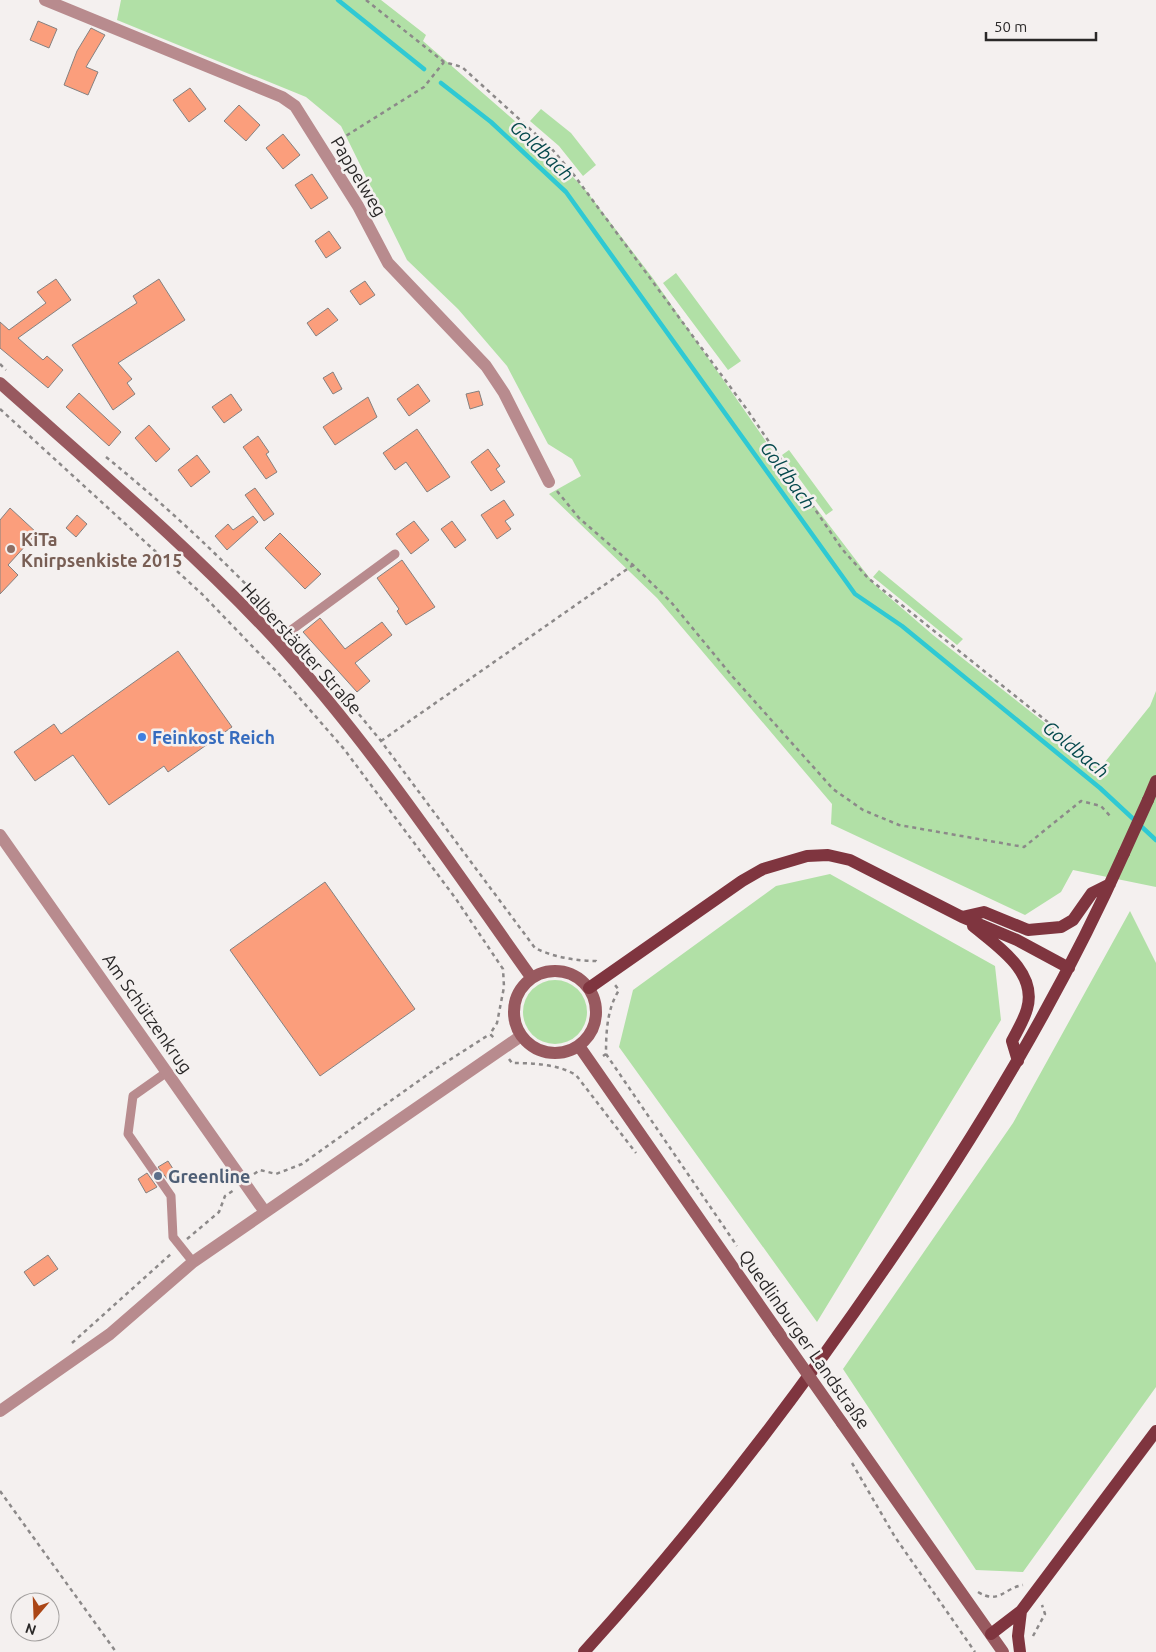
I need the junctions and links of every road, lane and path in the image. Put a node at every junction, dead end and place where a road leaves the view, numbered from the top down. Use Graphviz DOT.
graph roads {
  1 [pos="45,0"];
  2 [pos="366,0"];
  3 [pos="444,62"];
  4 [pos="324,150"];
  5 [pos="0,383"];
  6 [pos="0,409"];
  7 [pos="549,482"];
  8 [pos="394,554"];
  9 [pos="633,564"];
  10 [pos="274,639"];
  11 [pos="1079,747"];
  12 [pos="1156,781"];
  13 [pos="1110,816"];
  14 [pos="0,835"];
  15 [pos="1110,884"];
  16 [pos="962,917"];
  17 [pos="535,948"];
  18 [pos="1069,968"];
  19 [pos="531,978"];
  20 [pos="589,988"];
  21 [pos="490,1034"];
  22 [pos="521,1036"];
  23 [pos="579,1046"];
  24 [pos="502,1049"];
  25 [pos="606,1054"];
  26 [pos="1018,1061"];
  27 [pos="168,1072"];
  28 [pos="637,1155"];
  29 [pos="243,1183"];
  30 [pos="265,1212"];
  31 [pos="180,1246"];
  32 [pos="737,1247"];
  33 [pos="193,1262"];
  34 [pos="65,1347"];
  35 [pos="0,1411"];
  36 [pos="1156,1431"];
  37 [pos="847,1455"];
  38 [pos="0,1491"];
  39 [pos="976,1590"];
  40 [pos="1034,1592"];
  41 [pos="1021,1611"];
  42 [pos="991,1634"];
  43 [pos="1031,1640"];
  44 [pos="116,1652"];
  45 [pos="584,1652"];
  46 [pos="975,1652"];
  47 [pos="1003,1652"];
  48 [pos="1020,1652"];
  1 -- 4 [label="street, Pappelweg"];
  2 -- 3 [label="path"];
  3 -- 4 [label="path"];
  3 -- 11 [label="path"];
  4 -- 7 [label="street, Pappelweg"];
  5 -- 10 [label="main road, Halberstädter Straße"];
  6 -- 21 [label="path"];
  7 -- 9 [label="path"];
  8 -- 10 [label="lane"];
  9 -- 13 [label="path"];
  9 -- 17 [label="path"];
  10 -- 19 [label="main road, Halberstädter Straße"];
  12 -- 15 [label="main road, bridge"];
  14 -- 27 [label="street, Am Schützenkrug"];
  15 -- 16 [label="main road"];
  15 -- 18 [label="main road"];
  16 -- 18 [label="main road"];
  16 -- 20 [label="main road"];
  16 -- 26 [label="main road"];
  18 -- 26 [label="main road"];
  19 -- 20 [label="main road"];
  19 -- 22 [label="main road"];
  20 -- 23 [label="main road"];
  21 -- 24 [label="path"];
  21 -- 29 [label="path"];
  22 -- 23 [label="main road"];
  22 -- 24 [label="street"];
  23 -- 42 [label="main road, Quedlinburger Landstraße, bridge"];
  24 -- 28 [label="path"];
  24 -- 30 [label="street"];
  25 -- 32 [label="path"];
  26 -- 45 [label="main road"];
  27 -- 29 [label="street, Am Schützenkrug"];
  27 -- 31 [label="lane"];
  29 -- 30 [label="street, Am Schützenkrug"];
  29 -- 31 [label="path"];
  30 -- 33 [label="street"];
  31 -- 33 [label="lane"];
  31 -- 34 [label="path"];
  33 -- 35 [label="street"];
  36 -- 40 [label="main road"];
  37 -- 46 [label="path"];
  38 -- 44 [label="path"];
  39 -- 40 [label="path"];
  40 -- 41 [label="main road"];
  40 -- 43 [label="path"];
  41 -- 42 [label="main road"];
  41 -- 48 [label="main road"];
  42 -- 47 [label="main road, Quedlinburger Landstraße"];
}
